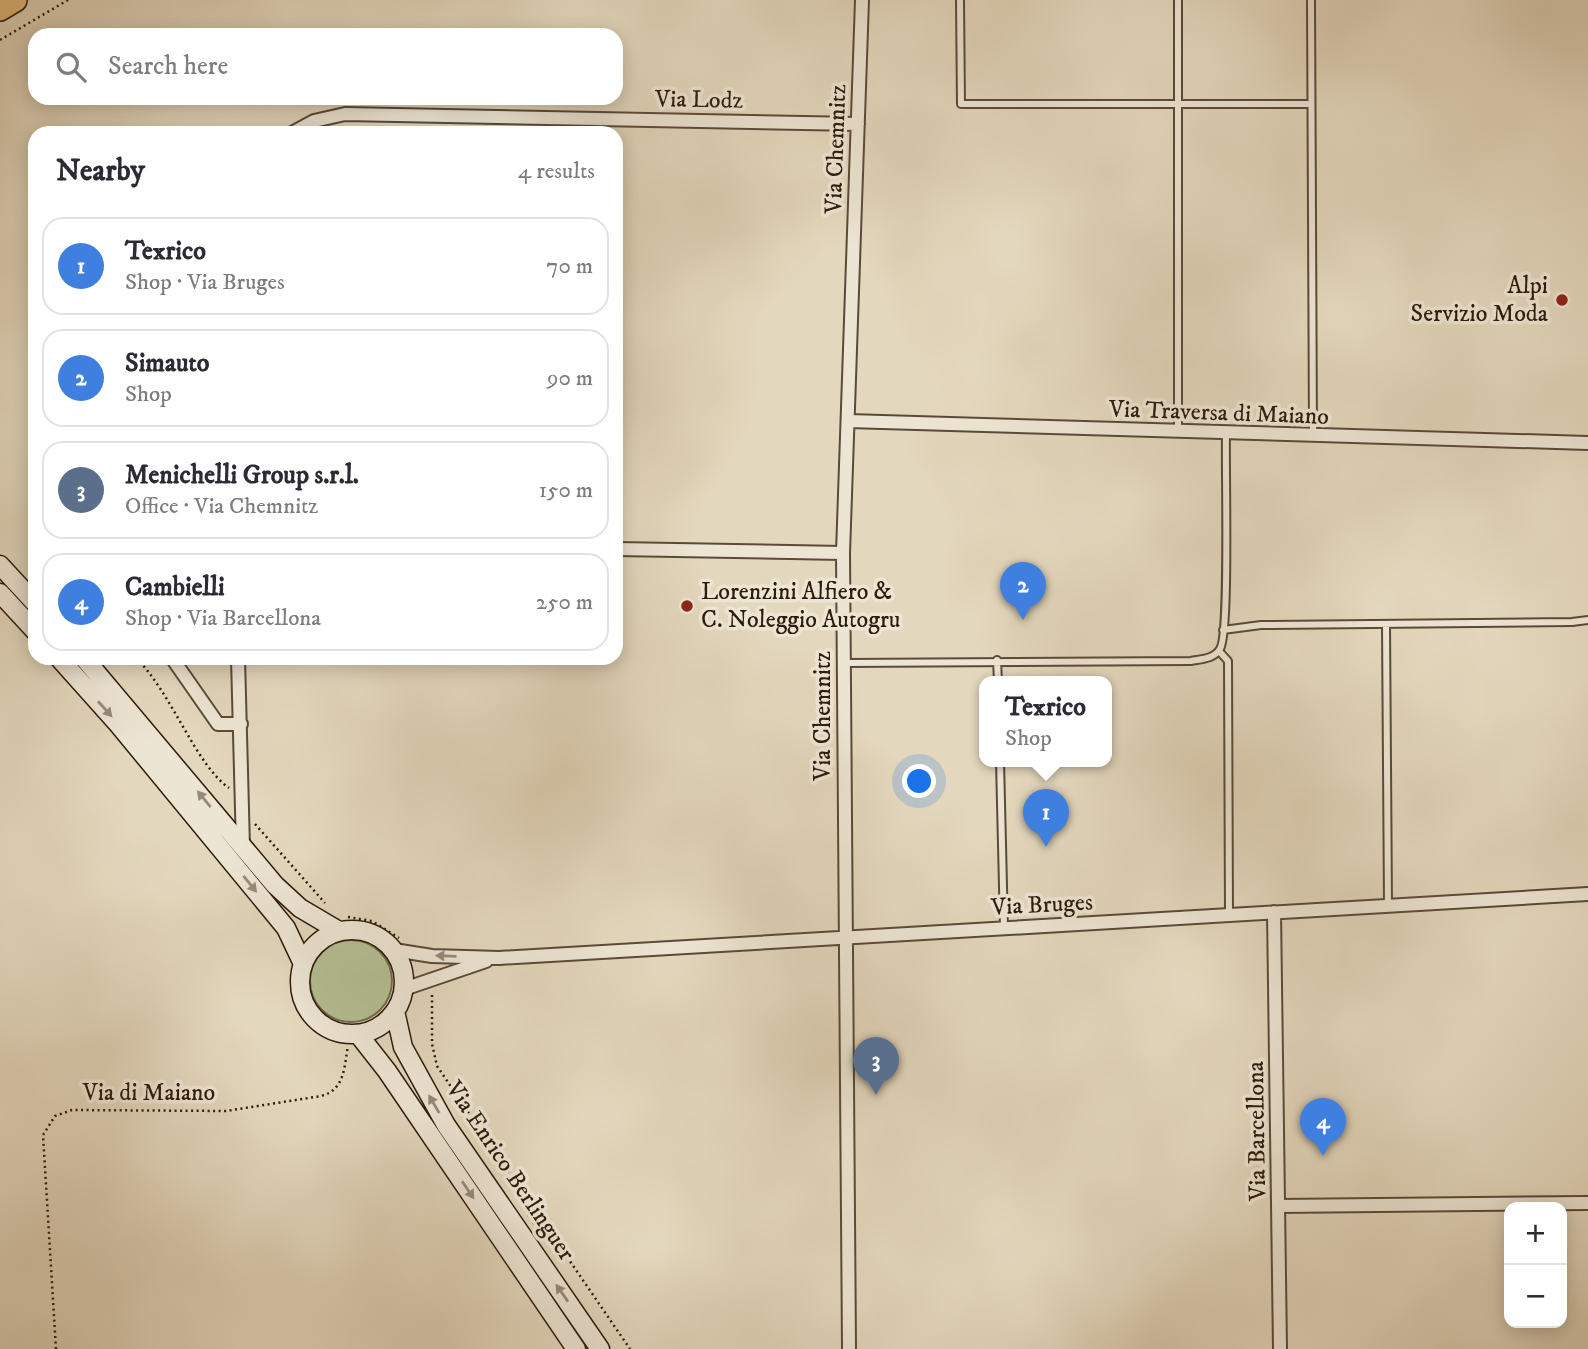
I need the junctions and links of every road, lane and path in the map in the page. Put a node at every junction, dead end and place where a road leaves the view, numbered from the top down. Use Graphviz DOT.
graph roads {
  1 [pos="15,0"];
  2 [pos="68,0"];
  3 [pos="862,0"];
  4 [pos="960,0"];
  5 [pos="1178,0"];
  6 [pos="1311,0"];
  7 [pos="0,9"];
  8 [pos="0,40"];
  9 [pos="1311,104"];
  10 [pos="1178,105"];
  11 [pos="858,124"];
  12 [pos="305,126"];
  13 [pos="848,421"];
  14 [pos="1178,432"];
  15 [pos="1226,434"];
  16 [pos="1313,437"];
  17 [pos="1588,443"];
  18 [pos="623,549"];
  19 [pos="843,553"];
  20 [pos="0,565"];
  21 [pos="0,593"];
  22 [pos="28,595"];
  23 [pos="1588,620"];
  24 [pos="28,623"];
  25 [pos="1386,624"];
  26 [pos="1223,630"];
  27 [pos="1219,652"];
  28 [pos="997,660"];
  29 [pos="844,663"];
  30 [pos="65,665"];
  31 [pos="90,665"];
  32 [pos="142,665"];
  33 [pos="177,665"];
  34 [pos="238,665"];
  35 [pos="998,676"];
  36 [pos="241,724"];
  37 [pos="1000,767"];
  38 [pos="244,790"];
  39 [pos="253,822"];
  40 [pos="243,848"];
  41 [pos="1588,894"];
  42 [pos="327,905"];
  43 [pos="1388,906"];
  44 [pos="1274,912"];
  45 [pos="1228,915"];
  46 [pos="340,923"];
  47 [pos="1004,928"];
  48 [pos="846,936"];
  49 [pos="399,946"];
  50 [pos="499,958"];
  51 [pos="303,964"];
  52 [pos="433,977"];
  53 [pos="404,989"];
  54 [pos="395,1012"];
  55 [pos="354,1034"];
  56 [pos="1588,1203"];
  57 [pos="1279,1206"];
  58 [pos="56,1349"];
  59 [pos="576,1349"];
  60 [pos="600,1349"];
  61 [pos="630,1349"];
  62 [pos="849,1349"];
  63 [pos="1280,1349"];
  1 -- 7 [label="highway"];
  2 -- 8 [label="path"];
  3 -- 11 [label="street, Via Chemnitz"];
  4 -- 10 [label="lane"];
  5 -- 10 [label="lane"];
  6 -- 9 [label="lane"];
  9 -- 10 [label="lane"];
  9 -- 16 [label="lane"];
  10 -- 14 [label="lane"];
  11 -- 12 [label="street, Via Lodz"];
  11 -- 13 [label="street, Via Chemnitz"];
  13 -- 14 [label="street, Via Traversa di Maiano"];
  13 -- 19 [label="street, Via Chemnitz"];
  14 -- 15 [label="street, Via Traversa di Maiano"];
  15 -- 16 [label="street, Via Traversa di Maiano"];
  15 -- 26 [label="lane"];
  16 -- 17 [label="street, Via Traversa di Maiano"];
  18 -- 19 [label="street"];
  19 -- 29 [label="street, Via Chemnitz"];
  20 -- 22 [label="main road"];
  21 -- 24 [label="main road"];
  23 -- 25 [label="lane"];
  25 -- 26 [label="lane"];
  25 -- 43 [label="lane"];
  26 -- 27 [label="lane"];
  27 -- 28 [label="lane"];
  27 -- 45 [label="lane"];
  28 -- 29 [label="lane"];
  28 -- 35 [label="lane"];
  29 -- 48 [label="street, Via Chemnitz"];
  30 -- 51 [label="main road, Via Enrico Berlinguer, one-way"];
  40 -- 31 [label="main road, one-way"];
  32 -- 38 [label="path"];
  33 -- 36 [label="street"];
  34 -- 36 [label="street"];
  36 -- 38 [label="street"];
  37 -- 47 [label="lane"];
  38 -- 40 [label="street"];
  39 -- 42 [label="path"];
  40 -- 46 [label="main road"];
  41 -- 43 [label="street, Via Bruges"];
  43 -- 44 [label="street, Via Bruges"];
  44 -- 45 [label="street, Via Bruges"];
  44 -- 57 [label="street, Via Barcellona"];
  45 -- 47 [label="street, Via Bruges"];
  46 -- 49 [label="main road"];
  46 -- 49 [label="path"];
  46 -- 51 [label="main road"];
  47 -- 48 [label="street, Via Bruges"];
  48 -- 50 [label="street, Via Bruges"];
  48 -- 62 [label="street, Via Chemnitz"];
  50 -- 49 [label="street, Via Bruges, one-way"];
  49 -- 53 [label="main road"];
  50 -- 52 [label="street, Via Bruges"];
  51 -- 55 [label="main road, Via Enrico Berlinguer"];
  52 -- 53 [label="street, Via Bruges"];
  52 -- 61 [label="path"];
  53 -- 54 [label="main road"];
  54 -- 55 [label="main road"];
  60 -- 54 [label="main road, Via Enrico Berlinguer, one-way"];
  55 -- 58 [label="path, Via di Maiano"];
  55 -- 59 [label="main road, Via Enrico Berlinguer, one-way"];
  56 -- 57 [label="street"];
  57 -- 63 [label="street, Via Barcellona"];
}
